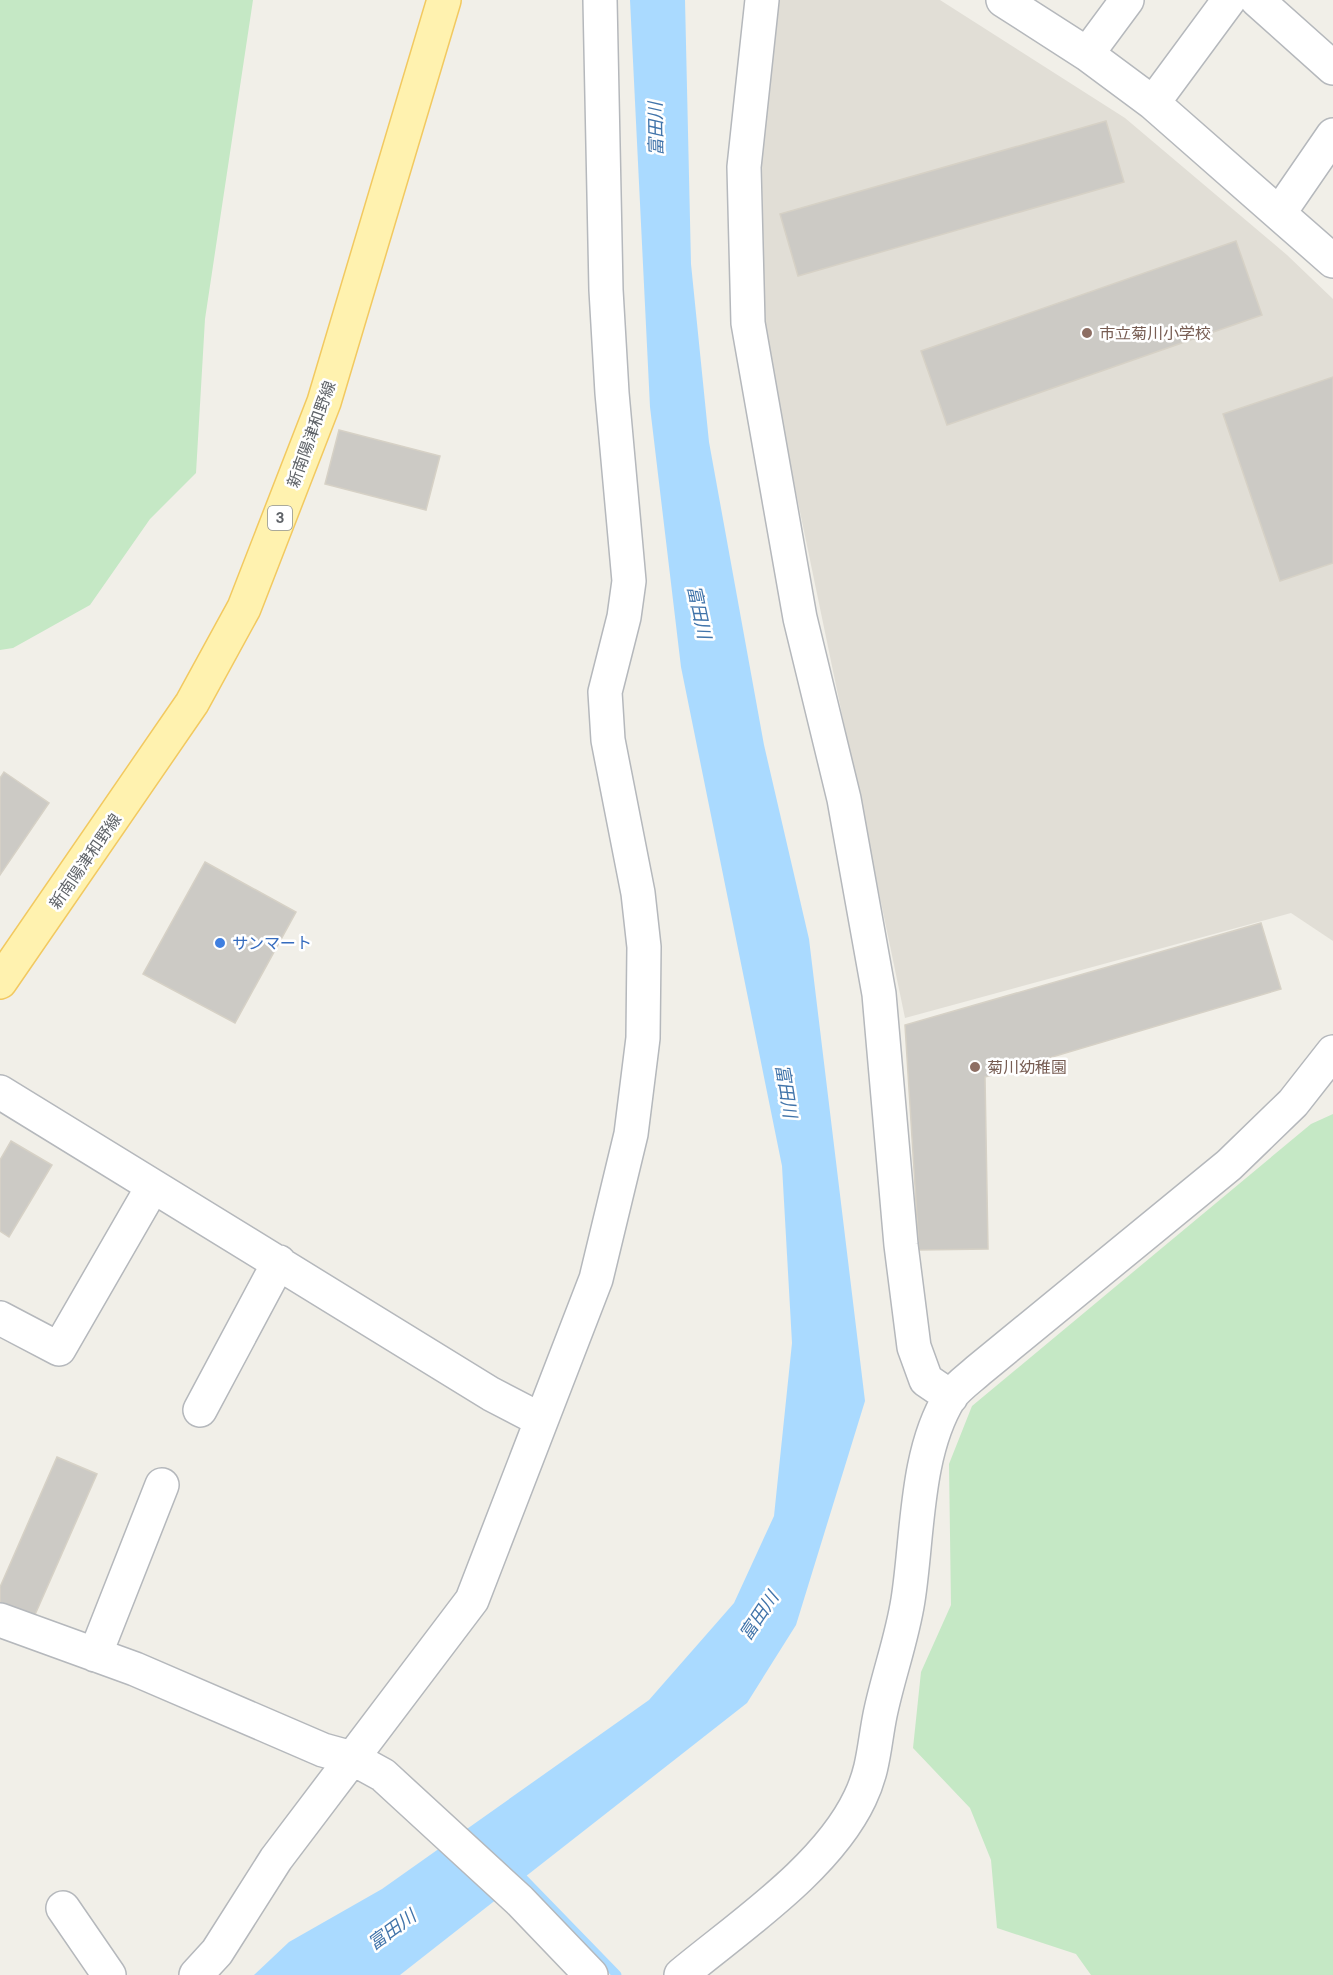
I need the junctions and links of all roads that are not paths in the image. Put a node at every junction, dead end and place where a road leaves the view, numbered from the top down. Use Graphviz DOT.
graph roads {
  1 [pos="444,0"];
  2 [pos="600,0"];
  3 [pos="762,0"];
  4 [pos="1003,0"];
  5 [pos="1127,0"];
  6 [pos="1229,0"];
  7 [pos="1257,0"];
  8 [pos="1087,54"];
  9 [pos="1333,68"];
  10 [pos="1153,102"];
  11 [pos="1333,135"];
  12 [pos="1280,212"];
  13 [pos="1333,261"];
  14 [pos="0,982"];
  15 [pos="1333,1052"];
  16 [pos="0,1092"];
  17 [pos="153,1186"];
  18 [pos="279,1262"];
  19 [pos="0,1318"];
  20 [pos="951,1396"];
  21 [pos="201,1410"];
  22 [pos="541,1420"];
  23 [pos="162,1485"];
  24 [pos="0,1620"];
  25 [pos="95,1655"];
  26 [pos="352,1758"];
  27 [pos="63,1908"];
  28 [pos="109,1975"];
  29 [pos="196,1975"];
  30 [pos="591,1975"];
  31 [pos="681,1975"];
  1 -- 14 [label="main road, 新南陽津和野線 / 3"];
  2 -- 22 [label="street"];
  3 -- 20 [label="street"];
  4 -- 8 [label="street"];
  5 -- 8 [label="street"];
  6 -- 10 [label="street"];
  7 -- 9 [label="street"];
  8 -- 10 [label="street"];
  10 -- 12 [label="street"];
  11 -- 12 [label="street"];
  12 -- 13 [label="street"];
  15 -- 20 [label="street"];
  16 -- 17 [label="street"];
  17 -- 18 [label="street"];
  17 -- 19 [label="street"];
  18 -- 21 [label="street"];
  18 -- 22 [label="street"];
  20 -- 31 [label="street"];
  22 -- 26 [label="street"];
  23 -- 25 [label="street"];
  24 -- 25 [label="street"];
  25 -- 26 [label="street"];
  26 -- 29 [label="street"];
  26 -- 30 [label="street"];
  27 -- 28 [label="street"];
}
